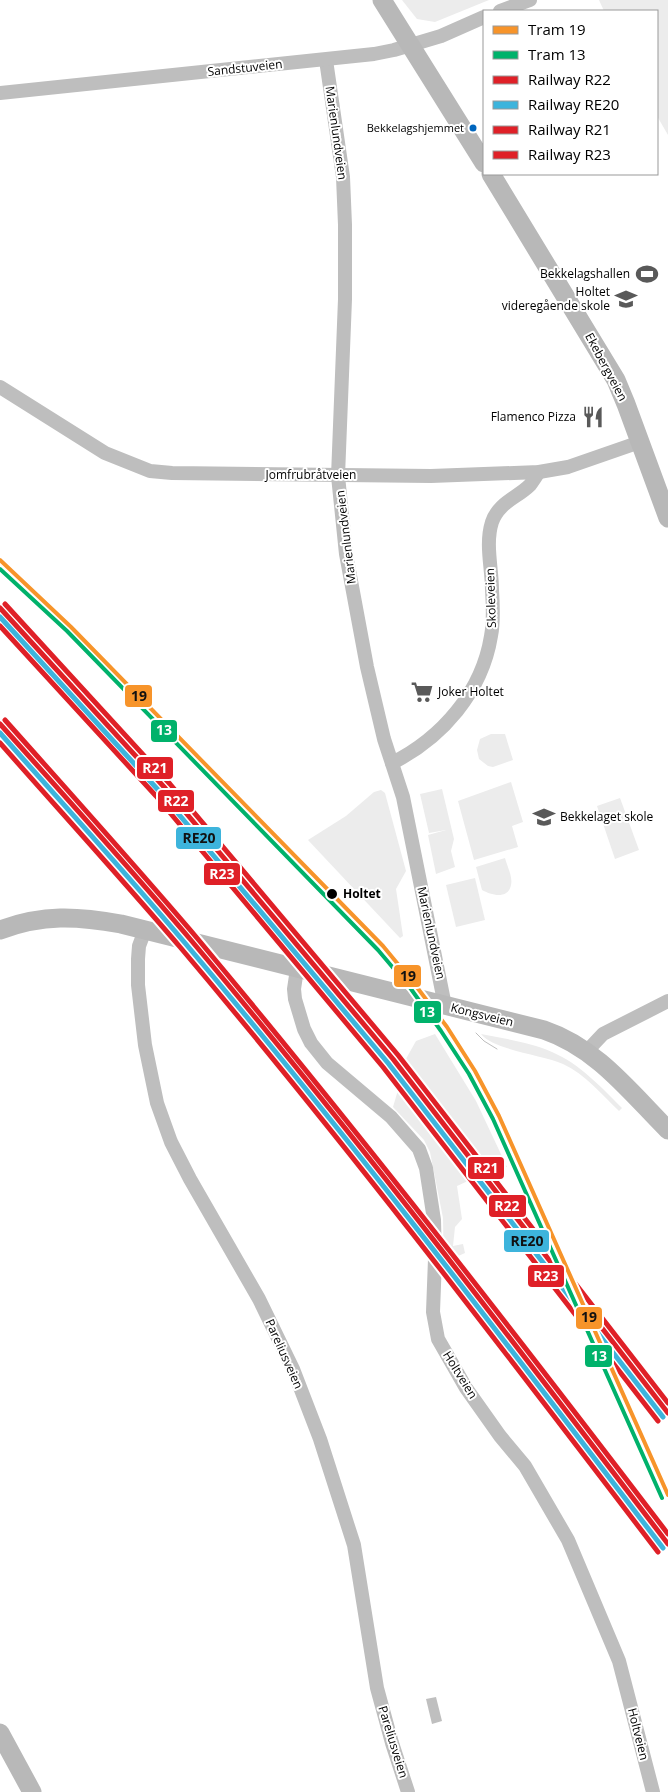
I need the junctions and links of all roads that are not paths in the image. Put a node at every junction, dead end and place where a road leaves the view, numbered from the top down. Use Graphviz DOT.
graph roads {
  1 [pos="382,0"];
  2 [pos="530,0"];
  3 [pos="503,10"];
  4 [pos="483,17"];
  5 [pos="411,46"];
  6 [pos="326,60"];
  7 [pos="0,93"];
  8 [pos="483,161"];
  9 [pos="492,175"];
  10 [pos="0,387"];
  11 [pos="640,442"];
  12 [pos="539,472"];
  13 [pos="338,476"];
  14 [pos="668,518"];
  15 [pos="392,763"];
  16 [pos="0,930"];
  17 [pos="145,930"];
  18 [pos="298,969"];
  19 [pos="668,1001"];
  20 [pos="446,1006"];
  21 [pos="587,1051"];
  22 [pos="668,1130"];
  23 [pos="0,1733"];
  24 [pos="32,1792"];
  25 [pos="408,1792"];
  26 [pos="653,1792"];
  1 -- 5 [label="main road"];
  2 -- 3 [label="street"];
  4 -- 5 [label="street, Sandstuveien"];
  5 -- 6 [label="street, Sandstuveien"];
  5 -- 8 [label="main road"];
  6 -- 7 [label="street, Sandstuveien"];
  6 -- 13 [label="street, Marienlundveien"];
  9 -- 11 [label="main road, Ekebergveien"];
  10 -- 13 [label="street, Jomfrubråtveien"];
  11 -- 12 [label="street, Jomfrubråtveien"];
  11 -- 14 [label="main road, Ekebergveien"];
  12 -- 13 [label="street, Jomfrubråtveien"];
  12 -- 15 [label="street, Skoleveien"];
  13 -- 15 [label="street, Marienlundveien"];
  15 -- 20 [label="street, Marienlundveien"];
  16 -- 17 [label="main road, Kongsveien"];
  17 -- 18 [label="main road, Kongsveien"];
  17 -- 25 [label="street, Pareliusveien"];
  18 -- 20 [label="main road, Kongsveien"];
  18 -- 26 [label="street, Holtveien"];
  19 -- 21 [label="street"];
  20 -- 21 [label="main road, Kongsveien"];
  21 -- 22 [label="main road, Kongsveien"];
  23 -- 24 [label="main road"];
}
